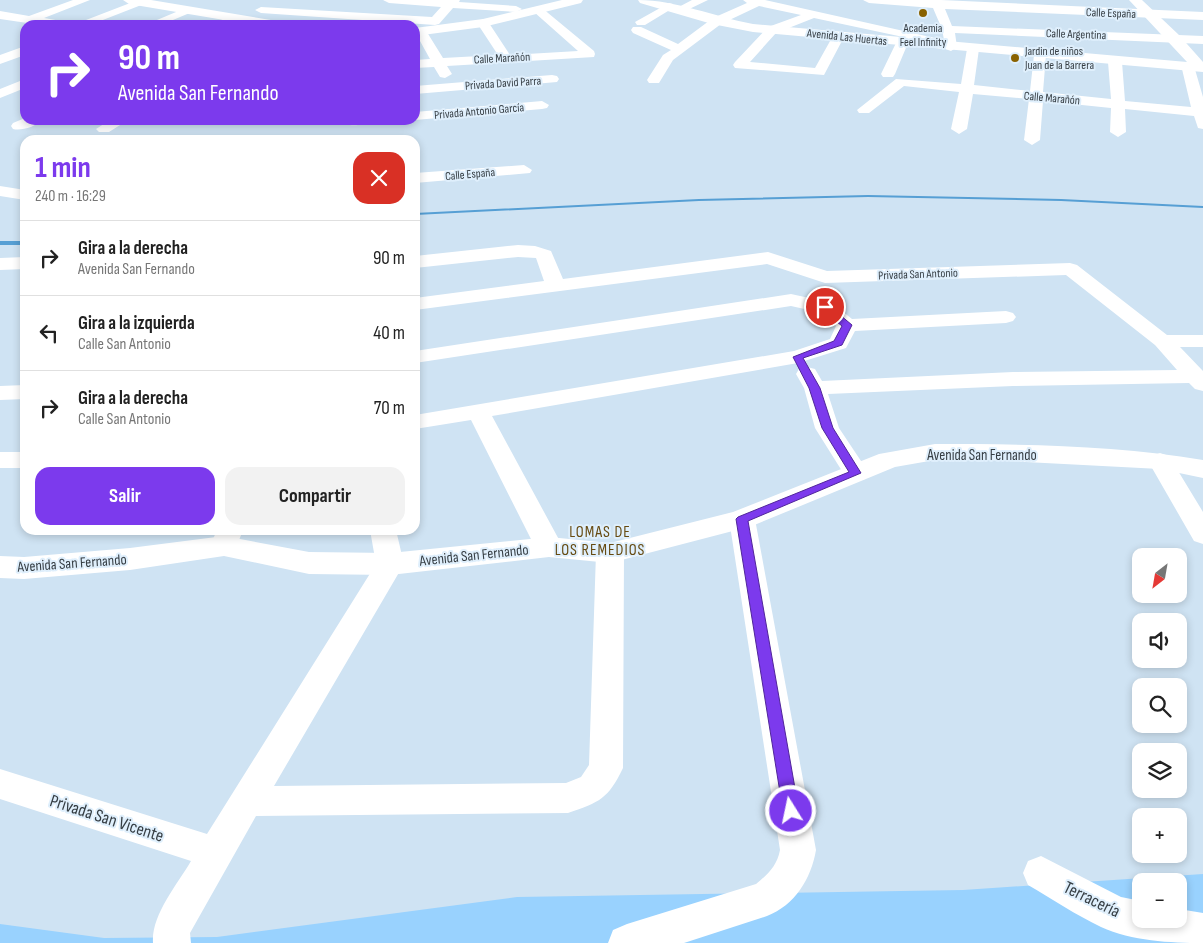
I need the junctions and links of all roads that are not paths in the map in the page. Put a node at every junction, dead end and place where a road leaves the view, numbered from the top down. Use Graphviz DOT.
graph roads {
  1 [pos="84,0"];
  2 [pos="129,0"];
  3 [pos="274,0"];
  4 [pos="388,0"];
  5 [pos="578,0"];
  6 [pos="644,0"];
  7 [pos="702,0"];
  8 [pos="870,0"];
  9 [pos="1135,0"];
  10 [pos="754,1"];
  11 [pos="143,2"];
  12 [pos="453,2"];
  13 [pos="937,3"];
  14 [pos="675,6"];
  15 [pos="2,9"];
  16 [pos="516,9"];
  17 [pos="188,10"];
  18 [pos="538,10"];
  19 [pos="813,14"];
  20 [pos="1147,14"];
  21 [pos="1203,16"];
  22 [pos="232,18"];
  23 [pos="26,19"];
  24 [pos="22,20"];
  25 [pos="32,20"];
  26 [pos="93,20"];
  27 [pos="164,20"];
  28 [pos="228,20"];
  29 [pos="245,20"];
  30 [pos="419,20"];
  31 [pos="420,20"];
  32 [pos="20,21"];
  33 [pos="717,21"];
  34 [pos="483,23"];
  35 [pos="0,26"];
  36 [pos="948,29"];
  37 [pos="772,30"];
  38 [pos="420,32"];
  39 [pos="420,35"];
  40 [pos="838,37"];
  41 [pos="1174,38"];
  42 [pos="1203,40"];
  43 [pos="902,43"];
  44 [pos="7,44"];
  45 [pos="20,46"];
  46 [pos="951,47"];
  47 [pos="20,49"];
  48 [pos="972,49"];
  49 [pos="679,50"];
  50 [pos="1040,55"];
  51 [pos="505,57"];
  52 [pos="0,60"];
  53 [pos="1115,62"];
  54 [pos="438,63"];
  55 [pos="420,64"];
  56 [pos="1197,68"];
  57 [pos="888,74"];
  58 [pos="552,80"];
  59 [pos="654,80"];
  60 [pos="20,86"];
  61 [pos="453,87"];
  62 [pos="967,89"];
  63 [pos="420,90"];
  64 [pos="0,94"];
  65 [pos="1036,96"];
  66 [pos="1118,104"];
  67 [pos="542,105"];
  68 [pos="864,110"];
  69 [pos="420,116"];
  70 [pos="1202,117"];
  71 [pos="111,125"];
  72 [pos="104,129"];
  73 [pos="958,129"];
  74 [pos="1118,132"];
  75 [pos="1032,140"];
  76 [pos="524,170"];
  77 [pos="420,178"];
  78 [pos="0,191"];
  79 [pos="20,195"];
  80 [pos="20,196"];
  81 [pos="0,198"];
  82 [pos="420,261"];
  83 [pos="14,263"];
  84 [pos="0,276"];
  85 [pos="556,287"];
  86 [pos="420,303"];
  87 [pos="1006,317"];
  88 [pos="847,325"];
  89 [pos="1162,341"];
  90 [pos="1203,341"];
  91 [pos="420,356"];
  92 [pos="798,357"];
  93 [pos="1199,380"];
  94 [pos="815,388"];
  95 [pos="20,392"];
  96 [pos="0,393"];
  97 [pos="478,411"];
  98 [pos="420,421"];
  99 [pos="0,460"];
  100 [pos="20,460"];
  101 [pos="1160,460"];
  102 [pos="1203,469"];
  103 [pos="856,473"];
  104 [pos="742,519"];
  105 [pos="384,535"];
  106 [pos="1203,535"];
  107 [pos="227,538"];
  108 [pos="549,547"];
  109 [pos="610,553"];
  110 [pos="390,564"];
  111 [pos="0,567"];
  112 [pos="0,784"];
  113 [pos="248,800"];
  114 [pos="215,853"];
  115 [pos="1041,873"];
  116 [pos="1203,932"];
  117 [pos="172,943"];
  118 [pos="627,943"];
  1 -- 23 [label="street"];
  2 -- 11 [label="street"];
  3 -- 30 [label="street"];
  4 -- 12 [label="street"];
  5 -- 18 [label="street"];
  6 -- 14 [label="street, Avenida Las Huertas"];
  7 -- 14 [label="street"];
  8 -- 13 [label="street, Calle España"];
  9 -- 20 [label="street"];
  10 -- 19 [label="street"];
  10 -- 33 [label="street"];
  11 -- 17 [label="street"];
  11 -- 26 [label="street"];
  12 -- 16 [label="street"];
  12 -- 31 [label="street"];
  13 -- 20 [label="street, Calle España"];
  13 -- 36 [label="street"];
  14 -- 33 [label="street, Avenida Las Huertas"];
  14 -- 49 [label="street"];
  15 -- 23 [label="street"];
  17 -- 22 [label="street"];
  17 -- 27 [label="street"];
  18 -- 34 [label="street"];
  18 -- 51 [label="street, Calle Marañón"];
  19 -- 37 [label="street"];
  19 -- 46 [label="street"];
  20 -- 21 [label="street, Calle España"];
  20 -- 41 [label="street"];
  22 -- 28 [label="street"];
  22 -- 29 [label="street"];
  23 -- 24 [label="street"];
  23 -- 25 [label="street"];
  32 -- 35 [label="street"];
  33 -- 37 [label="street, Avenida Las Huertas"];
  33 -- 49 [label="street"];
  34 -- 38 [label="street"];
  34 -- 51 [label="street"];
  36 -- 41 [label="street, Calle Argentina"];
  36 -- 46 [label="street"];
  37 -- 40 [label="street, Avenida Las Huertas"];
  37 -- 40 [label="street"];
  39 -- 54 [label="street"];
  40 -- 43 [label="street, Avenida Las Huertas"];
  41 -- 42 [label="street, Calle Argentina"];
  41 -- 56 [label="street"];
  43 -- 46 [label="street, Avenida Las Huertas"];
  43 -- 57 [label="street"];
  44 -- 45 [label="street"];
  46 -- 48 [label="street, Avenida Las Huertas"];
  47 -- 52 [label="street"];
  48 -- 50 [label="street, Avenida Las Huertas"];
  48 -- 62 [label="street"];
  49 -- 59 [label="street"];
  50 -- 53 [label="street, Avenida Las Huertas"];
  50 -- 65 [label="street"];
  51 -- 54 [label="street, Calle Marañón"];
  53 -- 56 [label="street, Avenida Las Huertas"];
  53 -- 66 [label="street"];
  54 -- 55 [label="street, Calle Marañón"];
  54 -- 61 [label="street"];
  56 -- 70 [label="street"];
  58 -- 61 [label="street, Privada David Parra"];
  60 -- 64 [label="street"];
  61 -- 63 [label="street, Privada David Parra"];
  62 -- 65 [label="street, Calle Marañón"];
  62 -- 68 [label="street, Calle Marañón"];
  62 -- 73 [label="street"];
  65 -- 66 [label="street, Calle Marañón"];
  65 -- 75 [label="street"];
  66 -- 70 [label="street, Calle Marañón"];
  66 -- 74 [label="street"];
  67 -- 69 [label="street, Privada Antonio García"];
  71 -- 72 [label="street"];
  76 -- 77 [label="street, Calle España"];
  78 -- 79 [label="street"];
  80 -- 81 [label="street"];
  82 -- 85 [label="street"];
  83 -- 84 [label="street"];
  85 -- 86 [label="street"];
  85 -- 89 [label="street, Privada San Antonio"];
  87 -- 88 [label="street"];
  88 -- 91 [label="street"];
  88 -- 92 [label="street"];
  89 -- 90 [label="street"];
  89 -- 93 [label="street"];
  92 -- 94 [label="street"];
  92 -- 97 [label="street"];
  93 -- 94 [label="street"];
  94 -- 103 [label="street"];
  95 -- 96 [label="street"];
  97 -- 98 [label="street"];
  97 -- 108 [label="street"];
  99 -- 100 [label="street"];
  101 -- 102 [label="street, Avenida San Fernando"];
  101 -- 103 [label="street, Avenida San Fernando"];
  101 -- 106 [label="street"];
  103 -- 104 [label="street, Avenida San Fernando"];
  104 -- 109 [label="street, Avenida San Fernando"];
  104 -- 118 [label="street"];
  105 -- 110 [label="street"];
  107 -- 110 [label="street, Avenida San Fernando"];
  107 -- 111 [label="street, Avenida San Fernando"];
  108 -- 109 [label="street, Avenida San Fernando"];
  108 -- 110 [label="street, Avenida San Fernando"];
  109 -- 113 [label="street"];
  110 -- 113 [label="street"];
  112 -- 114 [label="street, Privada San Vicente"];
  113 -- 114 [label="street"];
  114 -- 117 [label="street"];
  115 -- 116 [label="street, Terracería"];
}
